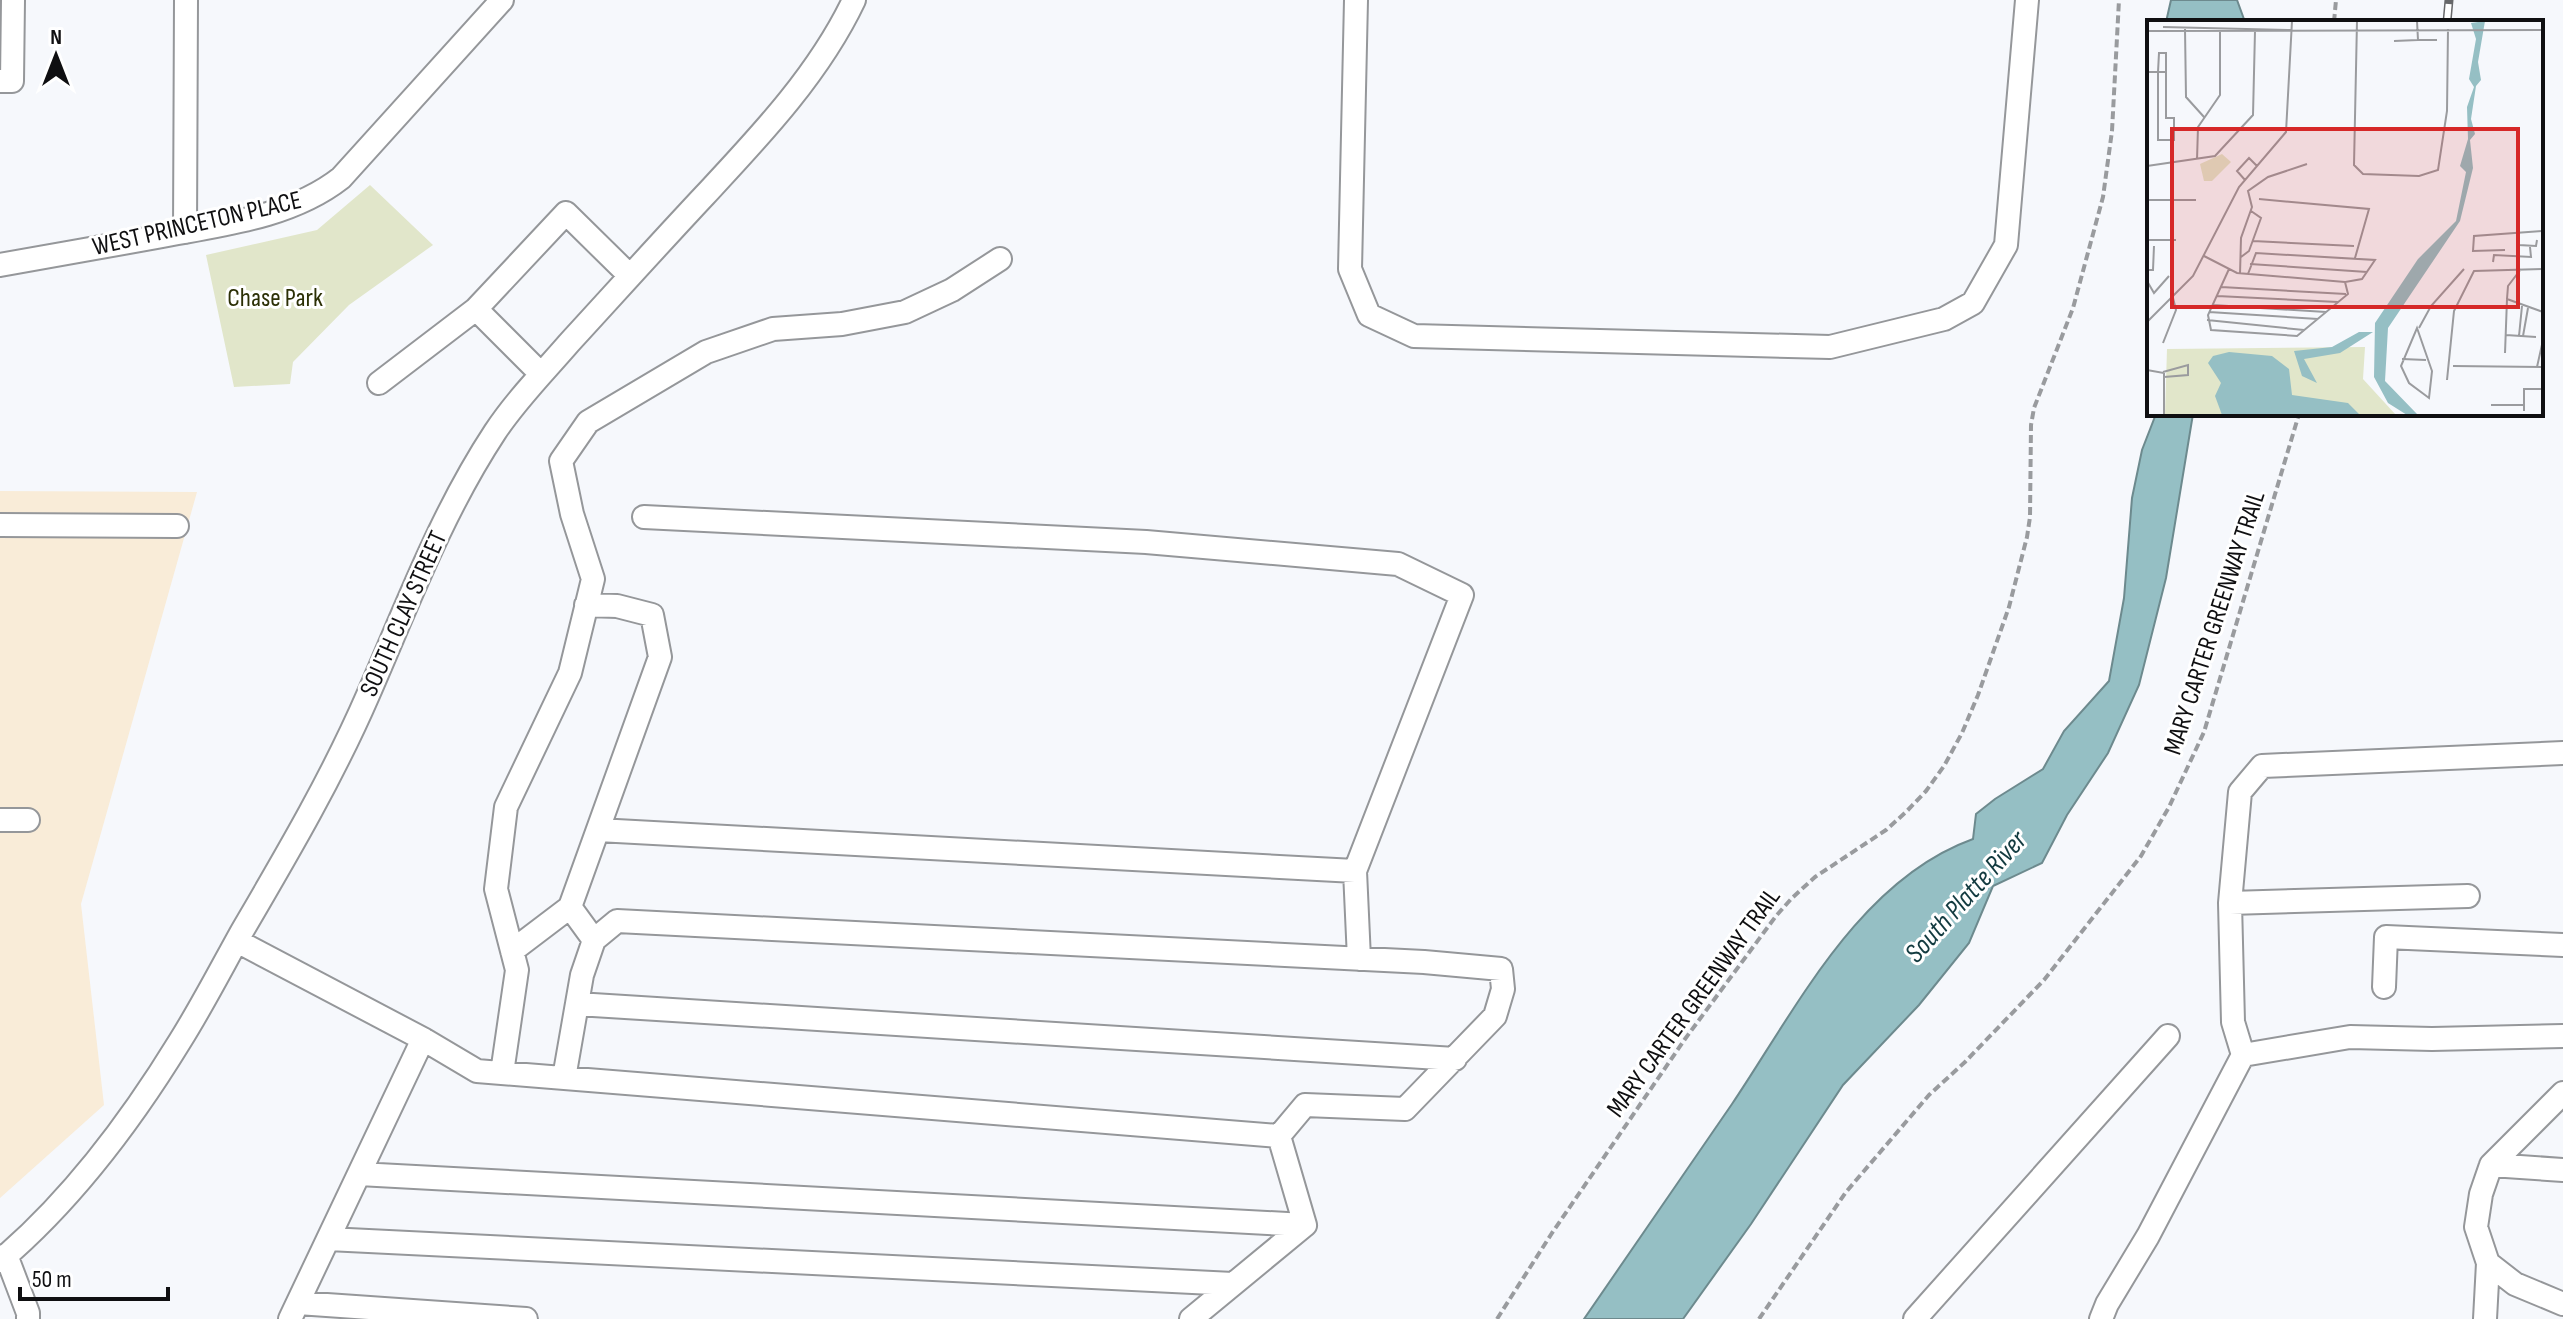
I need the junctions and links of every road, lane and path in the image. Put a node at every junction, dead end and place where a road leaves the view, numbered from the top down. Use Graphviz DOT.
graph roads {
  1 [pos="13,0"];
  2 [pos="186,0"];
  3 [pos="502,0"];
  4 [pos="854,0"];
  5 [pos="1356,0"];
  6 [pos="2027,0"];
  7 [pos="2119,0"];
  8 [pos="2336,0"];
  9 [pos="2334,20"];
  10 [pos="0,81"];
  11 [pos="185,232"];
  12 [pos="1000,259"];
  13 [pos="0,265"];
  14 [pos="630,276"];
  15 [pos="476,309"];
  16 [pos="541,374"];
  17 [pos="379,383"];
  18 [pos="2298,416"];
  19 [pos="644,517"];
  20 [pos="0,525"];
  21 [pos="177,526"];
  22 [pos="586,605"];
  23 [pos="2563,753"];
  24 [pos="0,820"];
  25 [pos="28,820"];
  26 [pos="598,830"];
  27 [pos="1355,871"];
  28 [pos="2468,896"];
  29 [pos="2230,903"];
  30 [pos="570,907"];
  31 [pos="594,940"];
  32 [pos="237,941"];
  33 [pos="2563,945"];
  34 [pos="512,951"];
  35 [pos="1359,959"];
  36 [pos="2384,987"];
  37 [pos="577,1004"];
  38 [pos="2168,1036"];
  39 [pos="2553,1036"];
  40 [pos="423,1039"];
  41 [pos="2243,1055"];
  42 [pos="1455,1059"];
  43 [pos="502,1073"];
  44 [pos="564,1078"];
  45 [pos="2563,1093"];
  46 [pos="1279,1136"];
  47 [pos="2491,1165"];
  48 [pos="2563,1170"];
  49 [pos="359,1174"];
  50 [pos="1305,1225"];
  51 [pos="328,1239"];
  52 [pos="3,1258"];
  53 [pos="2488,1263"];
  54 [pos="1233,1284"];
  55 [pos="2563,1304"];
  56 [pos="294,1311"];
  57 [pos="28,1319"];
  58 [pos="526,1319"];
  59 [pos="1191,1319"];
  60 [pos="1497,1319"];
  61 [pos="1759,1319"];
  62 [pos="1915,1319"];
  63 [pos="2101,1319"];
  64 [pos="2485,1319"];
  1 -- 10 [label="street"];
  2 -- 11 [label="street"];
  3 -- 11 [label="street, WEST PRINCETON PLACE"];
  4 -- 14 [label="street, SOUTH CLAY STREET"];
  5 -- 6 [label="street"];
  7 -- 60 [label="path, MARY CARTER GREENWAY TRAIL"];
  8 -- 9 [label="path"];
  11 -- 13 [label="street, WEST PRINCETON PLACE"];
  12 -- 22 [label="street"];
  14 -- 15 [label="street"];
  14 -- 16 [label="street, SOUTH CLAY STREET"];
  15 -- 16 [label="street"];
  15 -- 17 [label="street"];
  16 -- 32 [label="street, SOUTH CLAY STREET"];
  18 -- 61 [label="path, MARY CARTER GREENWAY TRAIL"];
  19 -- 27 [label="street"];
  20 -- 21 [label="street"];
  22 -- 26 [label="street"];
  22 -- 34 [label="street"];
  23 -- 29 [label="street"];
  24 -- 25 [label="street"];
  26 -- 27 [label="street"];
  26 -- 30 [label="street"];
  27 -- 35 [label="street"];
  28 -- 29 [label="street"];
  29 -- 41 [label="street"];
  30 -- 31 [label="street"];
  30 -- 34 [label="street"];
  31 -- 35 [label="street"];
  31 -- 37 [label="street"];
  32 -- 40 [label="street"];
  32 -- 52 [label="street, SOUTH CLAY STREET"];
  33 -- 36 [label="street"];
  34 -- 43 [label="street"];
  35 -- 42 [label="street"];
  37 -- 42 [label="street"];
  37 -- 44 [label="street"];
  38 -- 62 [label="street"];
  39 -- 41 [label="street"];
  40 -- 43 [label="street"];
  40 -- 49 [label="street"];
  41 -- 63 [label="street"];
  42 -- 46 [label="street"];
  43 -- 44 [label="street"];
  44 -- 46 [label="street"];
  45 -- 47 [label="street"];
  46 -- 50 [label="street"];
  47 -- 48 [label="street"];
  47 -- 53 [label="street"];
  49 -- 50 [label="street"];
  49 -- 51 [label="street"];
  50 -- 54 [label="street"];
  51 -- 54 [label="street"];
  51 -- 56 [label="street"];
  52 -- 57 [label="street"];
  53 -- 55 [label="street"];
  53 -- 64 [label="street"];
  54 -- 59 [label="street"];
  56 -- 58 [label="street"];
}
